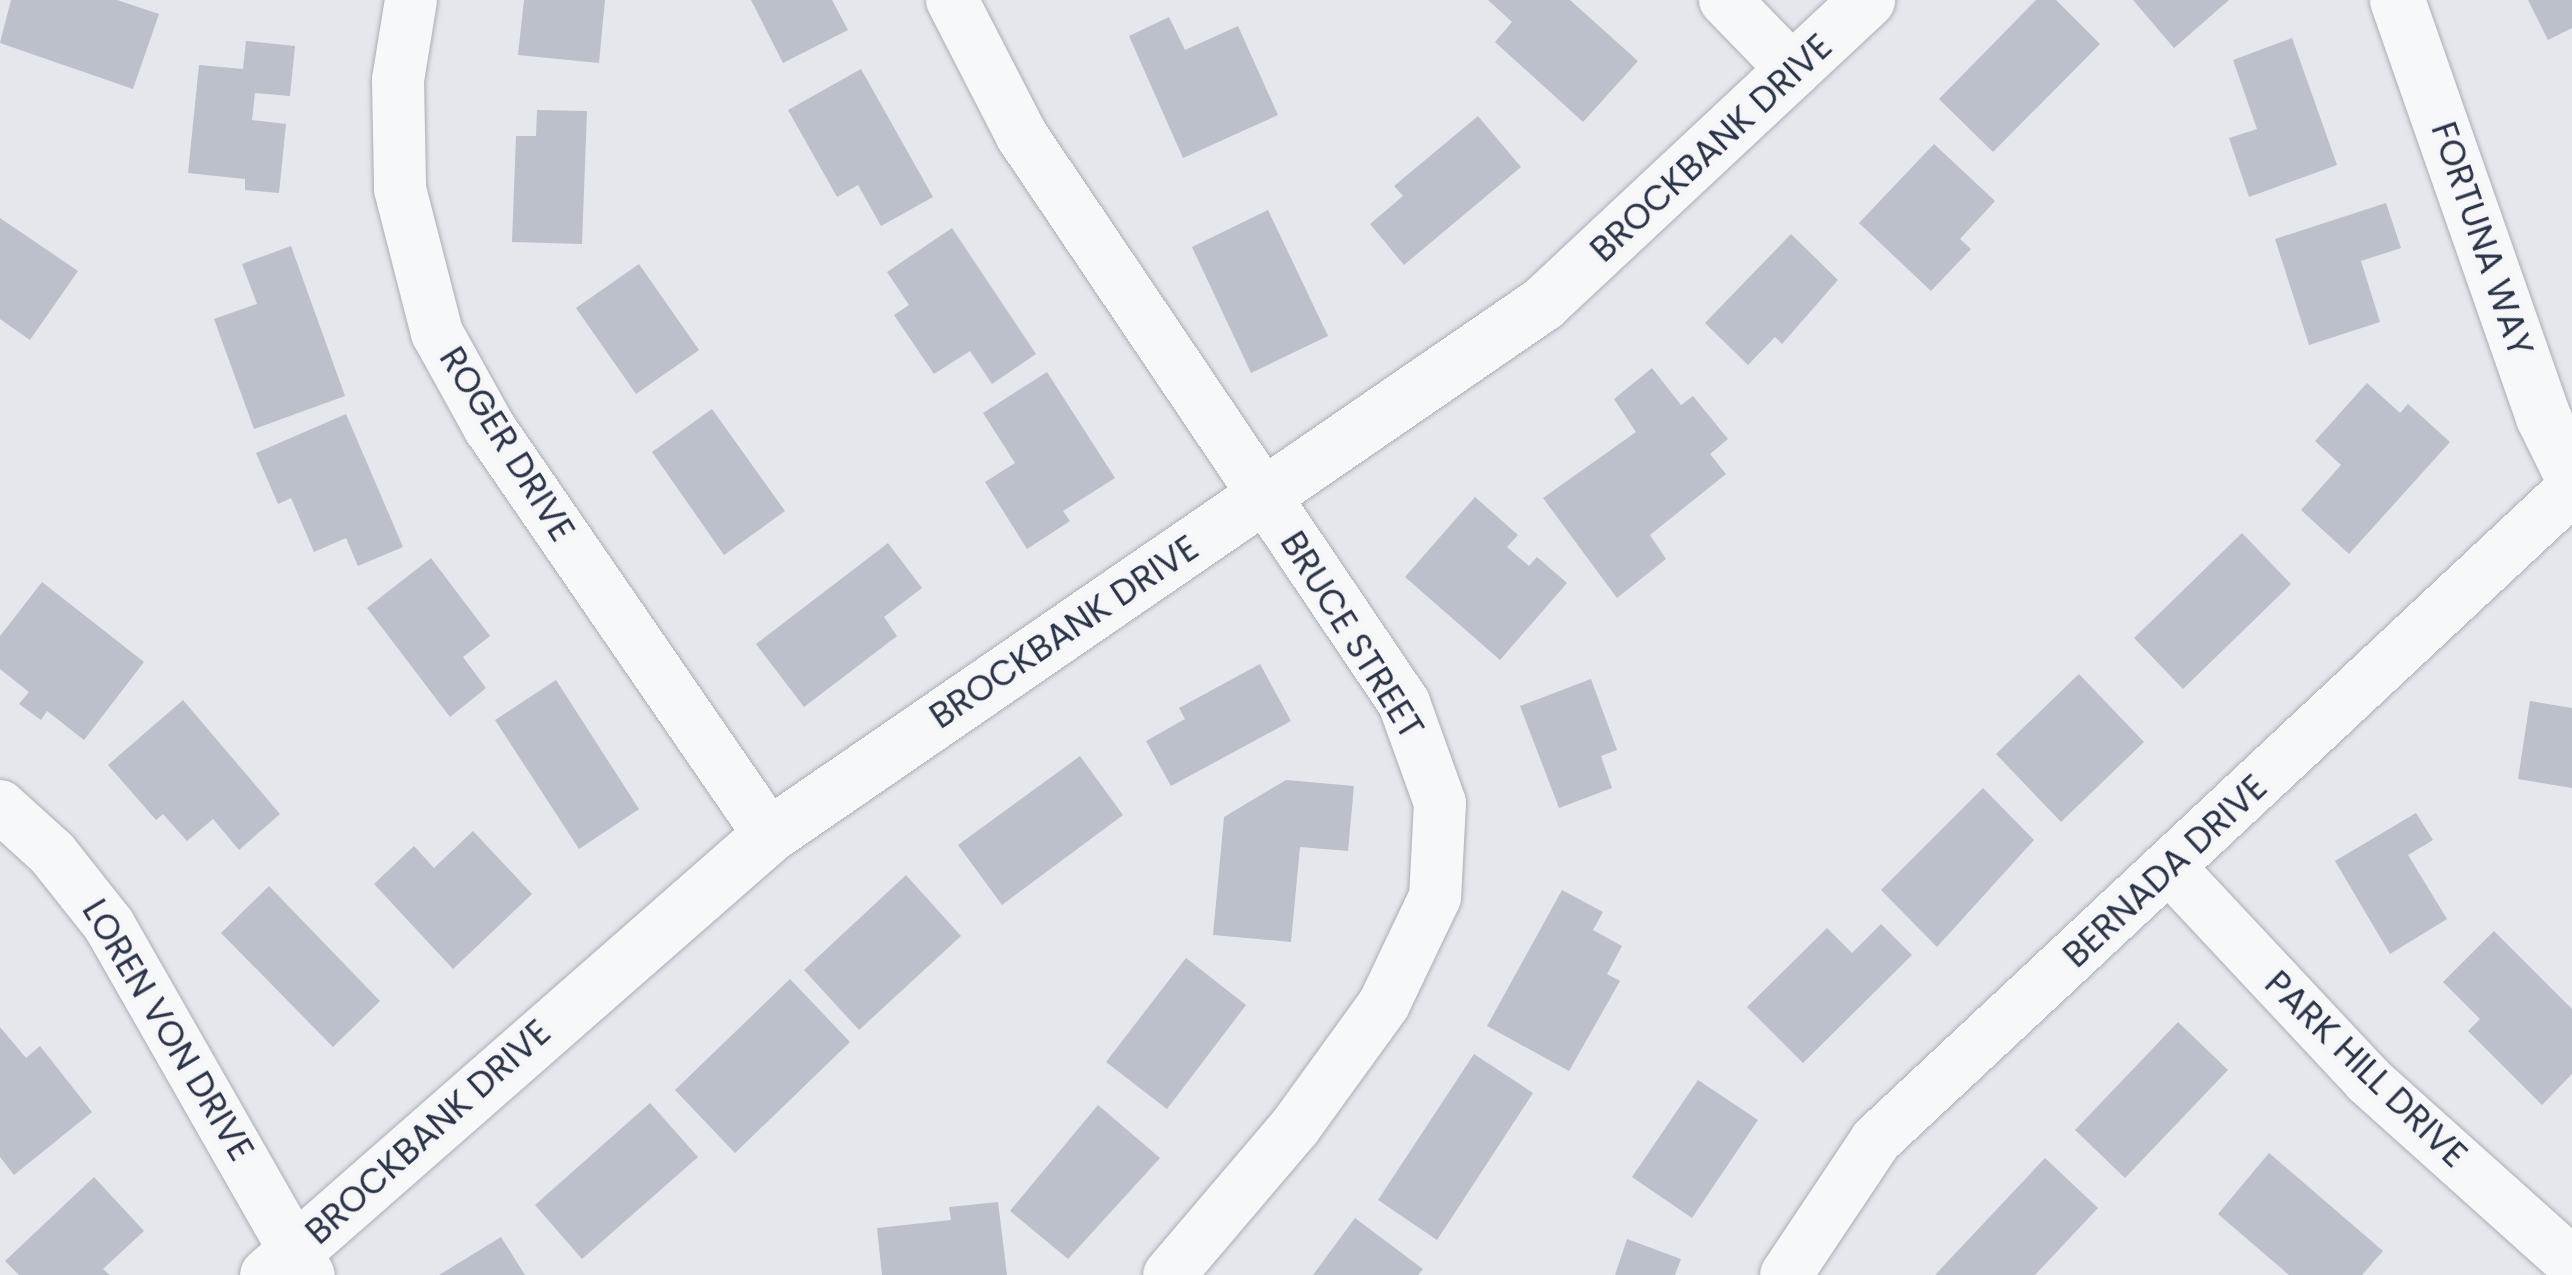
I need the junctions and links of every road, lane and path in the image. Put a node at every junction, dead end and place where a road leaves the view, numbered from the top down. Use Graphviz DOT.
graph roads {
  1 [pos="411,0"];
  2 [pos="952,0"];
  3 [pos="1726,0"];
  4 [pos="1867,0"];
  5 [pos="2397,0"];
  6 [pos="1794,71"];
  7 [pos="2572,476"];
  8 [pos="2572,488"];
  9 [pos="1264,497"];
  10 [pos="0,806"];
  11 [pos="770,835"];
  12 [pos="2169,868"];
  13 [pos="2572,1263"];
  14 [pos="290,1267"];
  15 [pos="1169,1275"];
  16 [pos="1786,1275"];
  1 -- 11 [label="street, ROGER DRIVE"];
  2 -- 9 [label="street, BRUCE STREET"];
  3 -- 6 [label="street"];
  4 -- 6 [label="street, BROCKBANK DRIVE"];
  5 -- 7 [label="street, FORTUNA WAY"];
  6 -- 9 [label="street, BROCKBANK DRIVE"];
  8 -- 12 [label="street, BERNADA DRIVE"];
  9 -- 11 [label="street, BROCKBANK DRIVE"];
  9 -- 15 [label="street, BRUCE STREET"];
  10 -- 14 [label="street, LOREN VON DRIVE"];
  11 -- 14 [label="street, BROCKBANK DRIVE"];
  12 -- 13 [label="street, PARK HILL DRIVE"];
  12 -- 16 [label="street, BERNADA DRIVE"];
}
